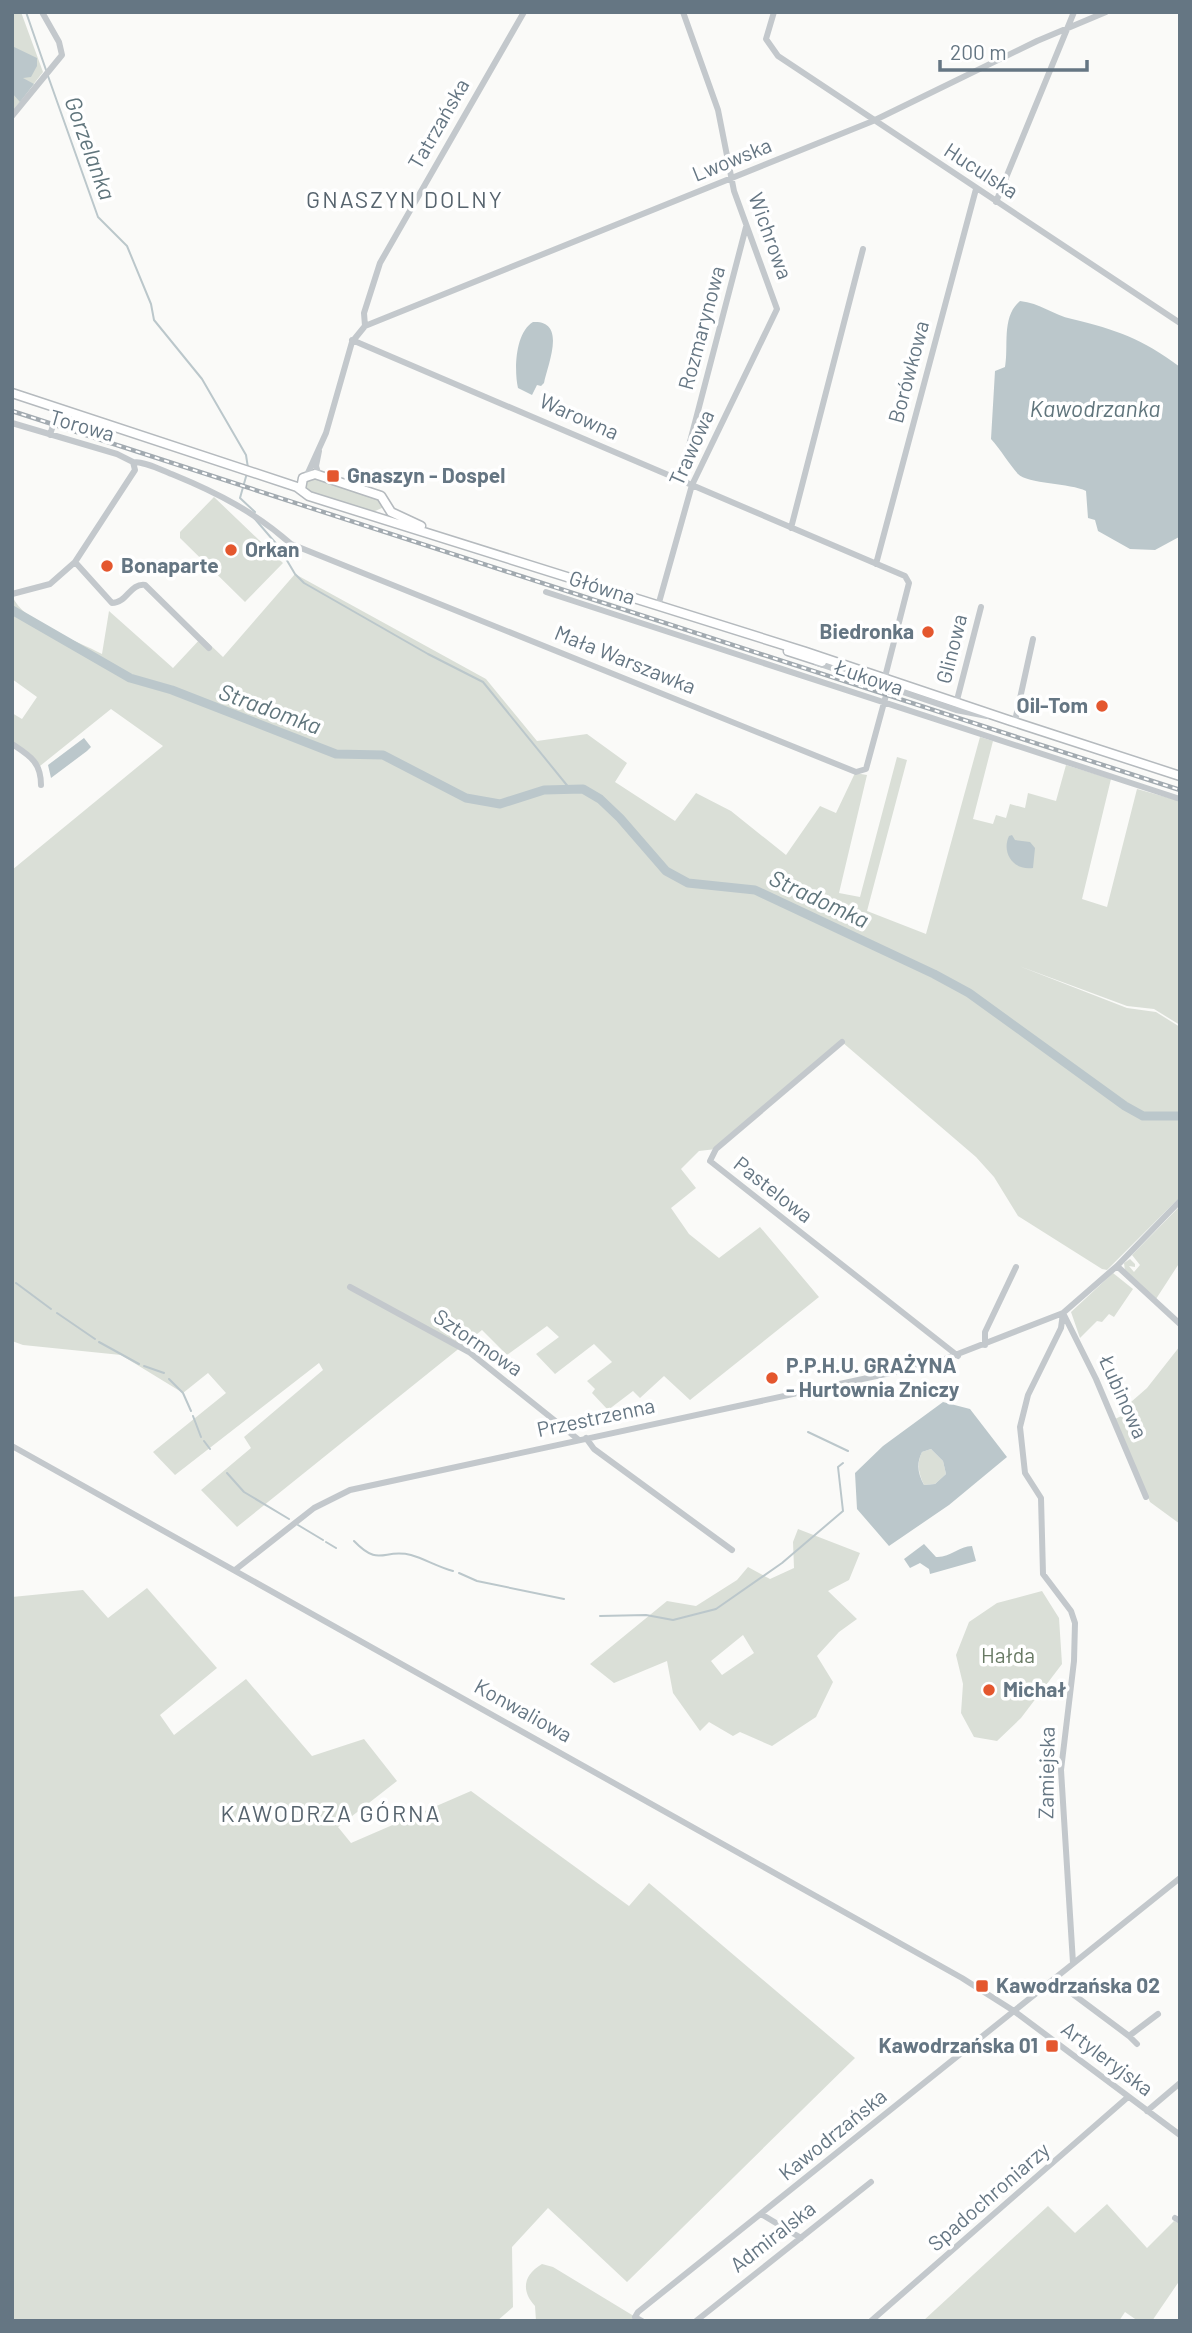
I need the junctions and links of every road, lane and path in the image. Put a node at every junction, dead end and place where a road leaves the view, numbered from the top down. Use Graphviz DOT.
graph roads {
  1 [pos="42,12"];
  2 [pos="524,12"];
  3 [pos="683,12"];
  4 [pos="775,12"];
  5 [pos="1074,12"];
  6 [pos="1106,12"];
  7 [pos="1067,30"];
  8 [pos="12,116"];
  9 [pos="873,121"];
  10 [pos="731,179"];
  11 [pos="976,189"];
  12 [pos="996,202"];
  13 [pos="746,225"];
  14 [pos="863,249"];
  15 [pos="776,311"];
  16 [pos="1180,323"];
  17 [pos="365,326"];
  18 [pos="352,340"];
  19 [pos="12,395"];
  20 [pos="57,412"];
  21 [pos="12,424"];
  22 [pos="50,435"];
  23 [pos="145,438"];
  24 [pos="319,450"];
  25 [pos="133,462"];
  26 [pos="319,476"];
  27 [pos="680,480"];
  28 [pos="303,482"];
  29 [pos="692,485"];
  30 [pos="387,507"];
  31 [pos="375,516"];
  32 [pos="791,528"];
  33 [pos="438,534"];
  34 [pos="75,562"];
  35 [pos="876,564"];
  36 [pos="546,592"];
  37 [pos="12,594"];
  38 [pos="658,606"];
  39 [pos="981,607"];
  40 [pos="1033,639"];
  41 [pos="766,641"];
  42 [pos="209,648"];
  43 [pos="799,656"];
  44 [pos="885,677"];
  45 [pos="888,688"];
  46 [pos="957,700"];
  47 [pos="884,703"];
  48 [pos="989,716"];
  49 [pos="1013,721"];
  50 [pos="12,744"];
  51 [pos="1180,776"];
  52 [pos="41,785"];
  53 [pos="1180,799"];
  54 [pos="842,1041"];
  55 [pos="1180,1202"];
  56 [pos="1016,1266"];
  57 [pos="1117,1266"];
  58 [pos="350,1287"];
  59 [pos="1063,1313"];
  60 [pos="1180,1324"];
  61 [pos="985,1345"];
  62 [pos="958,1356"];
  63 [pos="583,1439"];
  64 [pos="12,1446"];
  65 [pos="1146,1497"];
  66 [pos="732,1550"];
  67 [pos="234,1570"];
  68 [pos="1180,1878"];
  69 [pos="1073,1964"];
  70 [pos="1054,1980"];
  71 [pos="1014,2011"];
  72 [pos="1158,2014"];
  73 [pos="1129,2036"];
  74 [pos="1137,2044"];
  75 [pos="1180,2084"];
  76 [pos="1128,2097"];
  77 [pos="1147,2111"];
  78 [pos="1180,2135"];
  79 [pos="871,2182"];
  80 [pos="761,2214"];
  81 [pos="801,2238"];
  82 [pos="639,2319"];
  83 [pos="696,2321"];
  84 [pos="871,2321"];
  1 -- 8 [label="street"];
  2 -- 17 [label="street, Tatrzańska"];
  3 -- 10 [label="street, Wichrowa"];
  4 -- 9 [label="street, Huculska"];
  5 -- 7 [label="street"];
  6 -- 7 [label="street, Lwowska"];
  7 -- 9 [label="street, Lwowska"];
  7 -- 12 [label="street"];
  9 -- 10 [label="street, Lwowska"];
  9 -- 11 [label="street, Huculska"];
  10 -- 13 [label="street, Wichrowa"];
  10 -- 17 [label="street, Lwowska"];
  11 -- 12 [label="street, Huculska"];
  11 -- 35 [label="street, Borówkowa"];
  12 -- 16 [label="street, Huculska"];
  13 -- 15 [label="street, Wichrowa"];
  13 -- 27 [label="street, Rozmarynowa"];
  14 -- 32 [label="street"];
  15 -- 29 [label="street, Trawowa"];
  17 -- 18 [label="street"];
  18 -- 24 [label="street"];
  18 -- 27 [label="street, Warowna"];
  19 -- 20 [label="main road"];
  19 -- 23 [label="main road"];
  20 -- 22 [label="street"];
  20 -- 23 [label="main road"];
  21 -- 22 [label="street, Torowa"];
  22 -- 25 [label="street, Torowa"];
  23 -- 28 [label="main road, Główna"];
  24 -- 26 [label="street"];
  24 -- 28 [label="street"];
  25 -- 34 [label="street, Torowa"];
  25 -- 47 [label="street, Mała Warszawka"];
  26 -- 28 [label="main road, Główna"];
  26 -- 30 [label="main road, Główna"];
  27 -- 29 [label="street, Warowna"];
  28 -- 31 [label="main road, Główna"];
  29 -- 32 [label="street, Warowna"];
  29 -- 38 [label="street, Trawowa"];
  30 -- 31 [label="main road"];
  30 -- 33 [label="main road, Główna"];
  31 -- 33 [label="main road, Główna"];
  32 -- 35 [label="street, Warowna"];
  33 -- 38 [label="main road, Główna"];
  34 -- 37 [label="street"];
  34 -- 42 [label="street"];
  35 -- 44 [label="street, Warowna"];
  36 -- 47 [label="street, Łukowa"];
  38 -- 41 [label="main road, Główna"];
  39 -- 46 [label="street, Glinowa"];
  40 -- 49 [label="street"];
  41 -- 43 [label="main road, Główna"];
  41 -- 44 [label="main road, Główna"];
  43 -- 45 [label="street, Główna"];
  43 -- 48 [label="main road, Główna"];
  44 -- 46 [label="main road, Główna"];
  45 -- 47 [label="street, Mała Warszawka"];
  45 -- 48 [label="street, Główna"];
  46 -- 49 [label="main road, Główna"];
  47 -- 53 [label="street, Łukowa"];
  48 -- 49 [label="main road, Główna"];
  49 -- 51 [label="main road, Główna"];
  50 -- 52 [label="street"];
  54 -- 62 [label="street, Pastelowa"];
  55 -- 57 [label="street, Przestrzenna"];
  56 -- 61 [label="street"];
  57 -- 59 [label="street, Przestrzenna"];
  57 -- 60 [label="street"];
  58 -- 63 [label="street, Sztormowa"];
  59 -- 61 [label="street, Przestrzenna"];
  59 -- 65 [label="street, Łubinowa"];
  59 -- 69 [label="street, Zamiejska"];
  61 -- 62 [label="street, Przestrzenna"];
  62 -- 63 [label="street, Przestrzenna"];
  63 -- 66 [label="street, Sztormowa"];
  63 -- 67 [label="street, Przestrzenna"];
  64 -- 67 [label="street, Konwaliowa"];
  67 -- 71 [label="street, Konwaliowa"];
  68 -- 69 [label="street, Kawodrzańska"];
  69 -- 70 [label="street, Kawodrzańska"];
  70 -- 71 [label="street, Kawodrzańska"];
  70 -- 73 [label="street"];
  71 -- 76 [label="street, Artyleryjska"];
  71 -- 80 [label="street, Kawodrzańska"];
  72 -- 73 [label="street"];
  73 -- 74 [label="street"];
  75 -- 77 [label="street"];
  76 -- 77 [label="street, Artyleryjska"];
  76 -- 84 [label="street, Spadochroniarzy"];
  77 -- 78 [label="street, Artyleryjska"];
  79 -- 81 [label="street, Admiralska"];
  80 -- 81 [label="street"];
  80 -- 82 [label="street, Kawodrzańska"];
  81 -- 83 [label="street, Admiralska"];
}
